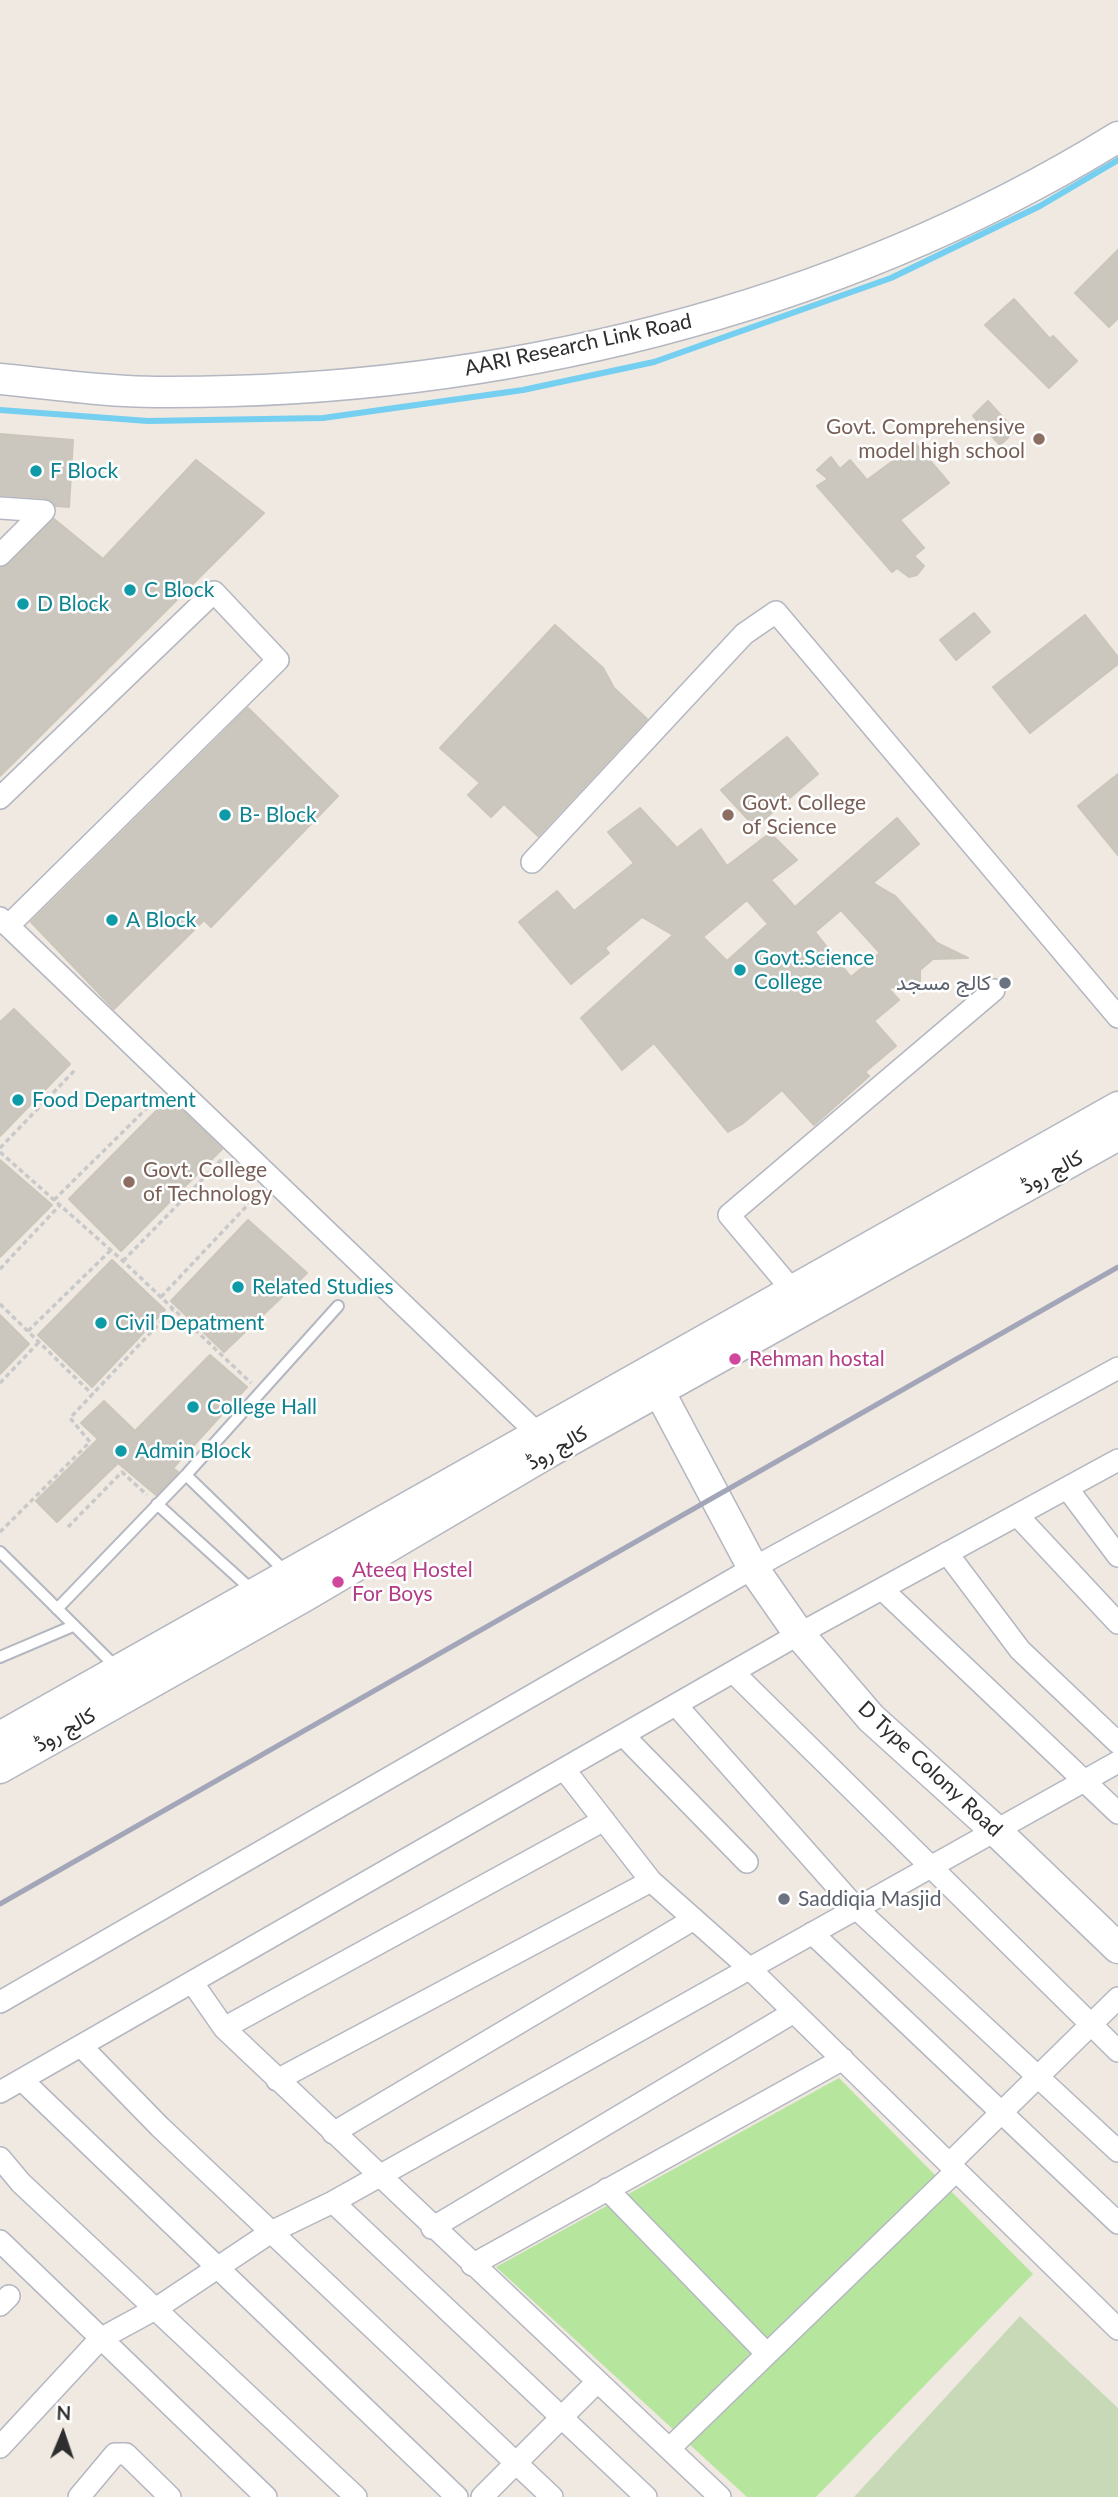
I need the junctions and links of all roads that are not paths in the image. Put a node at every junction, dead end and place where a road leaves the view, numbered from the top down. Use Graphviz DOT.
graph roads {
  1 [pos="1118,137"];
  2 [pos="0,379"];
  3 [pos="0,508"];
  4 [pos="0,555"];
  5 [pos="0,798"];
  6 [pos="532,862"];
  7 [pos="4,922"];
  8 [pos="994,990"];
  9 [pos="1118,1017"];
  10 [pos="1118,1107"];
  11 [pos="1118,1135"];
  12 [pos="793,1291"];
  13 [pos="338,1306"];
  14 [pos="1118,1368"];
  15 [pos="665,1388"];
  16 [pos="536,1432"];
  17 [pos="1118,1460"];
  18 [pos="186,1475"];
  19 [pos="1067,1488"];
  20 [pos="157,1503"];
  21 [pos="1017,1515"];
  22 [pos="0,1552"];
  23 [pos="1117,1552"];
  24 [pos="947,1553"];
  25 [pos="760,1565"];
  26 [pos="288,1575"];
  27 [pos="882,1589"];
  28 [pos="254,1593"];
  29 [pos="57,1609"];
  30 [pos="1118,1623"];
  31 [pos="74,1626"];
  32 [pos="805,1631"];
  33 [pos="0,1657"];
  34 [pos="733,1672"];
  35 [pos="129,1679"];
  36 [pos="676,1705"];
  37 [pos="623,1735"];
  38 [pos="0,1737"];
  39 [pos="1118,1743"];
  40 [pos="1118,1762"];
  41 [pos="0,1768"];
  42 [pos="564,1769"];
  43 [pos="1084,1781"];
  44 [pos="1118,1813"];
  45 [pos="604,1820"];
  46 [pos="1000,1827"];
  47 [pos="747,1862"];
  48 [pos="929,1867"];
  49 [pos="651,1881"];
  50 [pos="856,1908"];
  51 [pos="694,1919"];
  52 [pos="1118,1928"];
  53 [pos="812,1933"];
  54 [pos="1118,1948"];
  55 [pos="749,1968"];
  56 [pos="192,1982"];
  57 [pos="1118,1998"];
  58 [pos="0,2002"];
  59 [pos="794,2012"];
  60 [pos="1090,2025"];
  61 [pos="223,2028"];
  62 [pos="81,2046"];
  63 [pos="1118,2051"];
  64 [pos="843,2059"];
  65 [pos="1038,2077"];
  66 [pos="22,2080"];
  67 [pos="277,2080"];
  68 [pos="0,2092"];
  69 [pos="1001,2114"];
  70 [pos="333,2133"];
  71 [pos="1118,2151"];
  72 [pos="0,2158"];
  73 [pos="953,2167"];
  74 [pos="378,2176"];
  75 [pos="607,2189"];
  76 [pos="333,2202"];
  77 [pos="1118,2223"];
  78 [pos="432,2228"];
  79 [pos="271,2232"];
  80 [pos="0,2241"];
  81 [pos="472,2264"];
  82 [pos="217,2268"];
  83 [pos="157,2308"];
  84 [pos="1118,2329"];
  85 [pos="100,2339"];
  86 [pos="767,2354"];
  87 [pos="597,2382"];
  88 [pos="0,2447"];
  89 [pos="669,2449"];
  90 [pos="517,2464"];
  91 [pos="79,2497"];
  92 [pos="170,2497"];
  93 [pos="266,2497"];
  94 [pos="356,2497"];
  95 [pos="457,2497"];
  96 [pos="482,2497"];
  97 [pos="552,2497"];
  98 [pos="646,2497"];
  99 [pos="720,2497"];
  1 -- 2 [label="main road, AARI Research Link Road"];
  3 -- 4 [label="street"];
  5 -- 7 [label="street"];
  6 -- 9 [label="street"];
  7 -- 16 [label="street"];
  8 -- 12 [label="street"];
  10 -- 12 [label="main road, کالج روڈ"];
  11 -- 15 [label="main road, کالج روڈ"];
  12 -- 16 [label="main road, کالج روڈ"];
  13 -- 18 [label="lane"];
  14 -- 25 [label="street"];
  15 -- 25 [label="main road, D Type Colony Road"];
  15 -- 35 [label="main road, کالج روڈ"];
  16 -- 26 [label="main road, کالج روڈ"];
  17 -- 19 [label="street"];
  18 -- 20 [label="lane"];
  18 -- 26 [label="lane"];
  19 -- 21 [label="street"];
  19 -- 23 [label="street"];
  20 -- 28 [label="lane"];
  20 -- 29 [label="lane"];
  21 -- 24 [label="street"];
  21 -- 30 [label="street"];
  22 -- 29 [label="lane"];
  24 -- 27 [label="street"];
  24 -- 39 [label="street"];
  25 -- 32 [label="main road, D Type Colony Road"];
  25 -- 58 [label="street"];
  26 -- 28 [label="main road, کالج روڈ"];
  27 -- 32 [label="street"];
  27 -- 43 [label="street"];
  28 -- 35 [label="main road, کالج روڈ"];
  29 -- 31 [label="lane"];
  31 -- 33 [label="lane"];
  31 -- 35 [label="lane"];
  32 -- 34 [label="street"];
  32 -- 46 [label="main road, D Type Colony Road"];
  34 -- 36 [label="street"];
  34 -- 48 [label="street"];
  35 -- 38 [label="main road, کالج روڈ"];
  35 -- 41 [label="main road, کالج روڈ"];
  36 -- 37 [label="street"];
  36 -- 50 [label="street"];
  37 -- 42 [label="street"];
  37 -- 47 [label="street"];
  40 -- 43 [label="street"];
  42 -- 45 [label="street"];
  42 -- 56 [label="street"];
  43 -- 44 [label="street"];
  43 -- 46 [label="street"];
  45 -- 49 [label="street"];
  45 -- 61 [label="street"];
  46 -- 48 [label="street"];
  46 -- 52 [label="main road, D Type Colony Road"];
  46 -- 54 [label="main road, D Type Colony Road"];
  48 -- 50 [label="street"];
  48 -- 60 [label="street"];
  49 -- 51 [label="street"];
  49 -- 67 [label="street"];
  50 -- 53 [label="street"];
  50 -- 65 [label="street"];
  51 -- 55 [label="street"];
  51 -- 70 [label="street"];
  53 -- 55 [label="street"];
  53 -- 69 [label="street"];
  55 -- 59 [label="street"];
  55 -- 74 [label="street"];
  56 -- 61 [label="street"];
  56 -- 62 [label="street"];
  57 -- 60 [label="street"];
  59 -- 64 [label="street"];
  59 -- 78 [label="street"];
  60 -- 63 [label="street"];
  60 -- 65 [label="street"];
  61 -- 67 [label="street"];
  62 -- 66 [label="street"];
  62 -- 79 [label="street"];
  64 -- 73 [label="street"];
  64 -- 75 [label="street"];
  65 -- 69 [label="street"];
  65 -- 71 [label="street"];
  66 -- 68 [label="street"];
  66 -- 82 [label="street"];
  67 -- 70 [label="street"];
  69 -- 73 [label="street"];
  69 -- 77 [label="street"];
  70 -- 74 [label="street"];
  72 -- 83 [label="street"];
  73 -- 84 [label="street"];
  73 -- 86 [label="street"];
  74 -- 76 [label="street"];
  74 -- 78 [label="street"];
  75 -- 81 [label="street"];
  75 -- 86 [label="street"];
  76 -- 79 [label="street"];
  76 -- 98 [label="street"];
  78 -- 81 [label="street"];
  79 -- 82 [label="street"];
  79 -- 90 [label="street"];
  80 -- 85 [label="street"];
  81 -- 87 [label="street"];
  82 -- 83 [label="street"];
  82 -- 95 [label="street"];
  83 -- 85 [label="street"];
  83 -- 94 [label="street"];
  85 -- 88 [label="street"];
  85 -- 93 [label="street"];
  86 -- 89 [label="street"];
  87 -- 89 [label="street"];
  87 -- 90 [label="street"];
  89 -- 99 [label="street"];
  90 -- 96 [label="street"];
  90 -- 97 [label="street"];
  91 -- 92 [label="street"];
}
